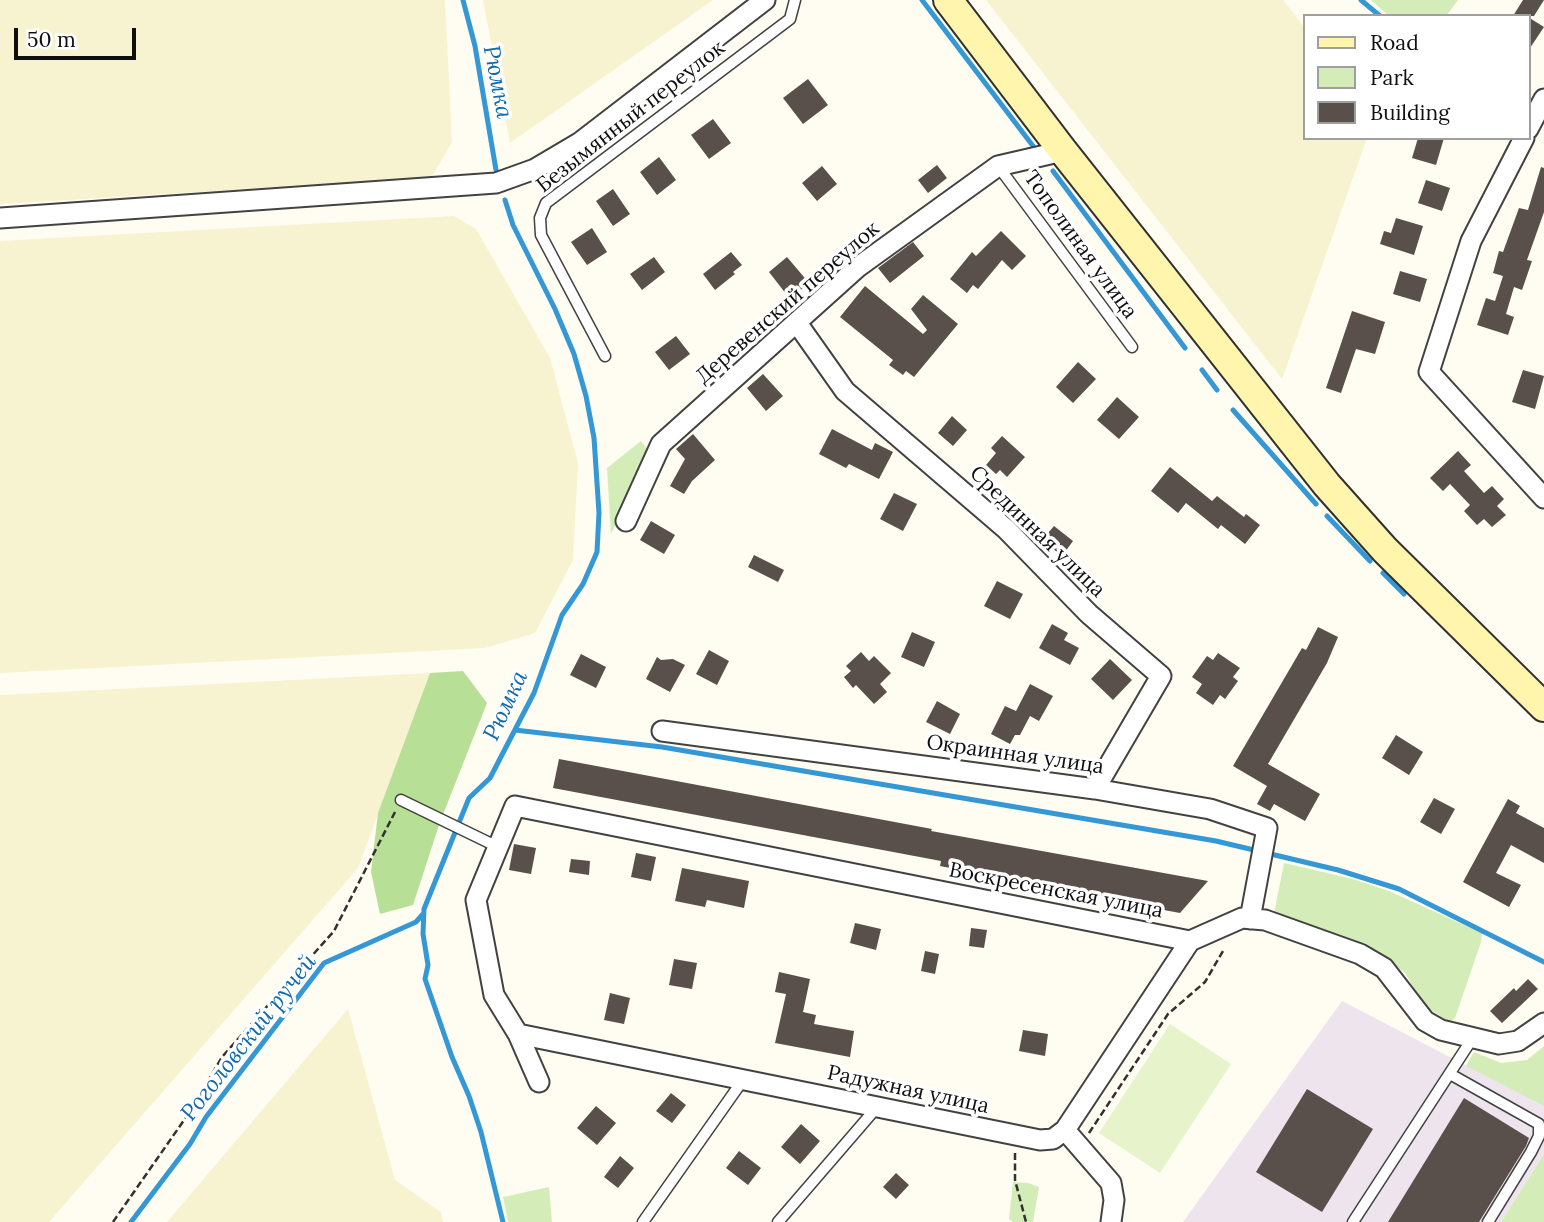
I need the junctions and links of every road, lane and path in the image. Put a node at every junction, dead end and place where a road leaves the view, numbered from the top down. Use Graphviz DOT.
graph roads {
  1 [pos="765,0"];
  2 [pos="794,0"];
  3 [pos="948,0"];
  4 [pos="1544,99"];
  5 [pos="1530,126"];
  6 [pos="1523,140"];
  7 [pos="1063,151"];
  8 [pos="998,166"];
  9 [pos="0,218"];
  10 [pos="797,323"];
  11 [pos="1132,348"];
  12 [pos="605,356"];
  13 [pos="1544,498"];
  14 [pos="626,521"];
  15 [pos="1544,707"];
  16 [pos="662,730"];
  17 [pos="1095,789"];
  18 [pos="401,800"];
  19 [pos="498,847"];
  20 [pos="1250,919"];
  21 [pos="1190,941"];
  22 [pos="1223,951"];
  23 [pos="1544,1023"];
  24 [pos="517,1034"];
  25 [pos="1472,1039"];
  26 [pos="1450,1074"];
  27 [pos="744,1080"];
  28 [pos="539,1082"];
  29 [pos="878,1106"];
  30 [pos="1065,1130"];
  31 [pos="1014,1135"];
  32 [pos="1081,1148"];
  33 [pos="1024,1221"];
  34 [pos="113,1222"];
  35 [pos="642,1222"];
  36 [pos="778,1222"];
  37 [pos="1111,1222"];
  38 [pos="1353,1222"];
  39 [pos="1488,1222"];
  1 -- 9 [label="street"];
  2 -- 12 [label="lane, Безымянный переулок"];
  3 -- 7 [label="main road"];
  4 -- 5 [label="street"];
  6 -- 13 [label="street"];
  7 -- 8 [label="street, Деревенский переулок"];
  7 -- 15 [label="main road"];
  8 -- 10 [label="street, Деревенский переулок"];
  8 -- 11 [label="lane, Тополиная улица"];
  10 -- 14 [label="street, Деревенский переулок"];
  10 -- 17 [label="street, Срединная улица"];
  16 -- 17 [label="street, Окраинная улица"];
  17 -- 20 [label="street, Окраинная улица"];
  18 -- 19 [label="lane"];
  18 -- 34 [label="path"];
  19 -- 21 [label="street, Воскресенская улица"];
  19 -- 24 [label="street"];
  20 -- 21 [label="street"];
  20 -- 25 [label="street"];
  21 -- 30 [label="street"];
  22 -- 32 [label="path"];
  23 -- 25 [label="street"];
  24 -- 27 [label="street, Радужная улица"];
  24 -- 28 [label="street"];
  25 -- 26 [label="lane"];
  26 -- 38 [label="lane"];
  26 -- 39 [label="lane"];
  27 -- 29 [label="street, Радужная улица"];
  27 -- 35 [label="lane"];
  29 -- 31 [label="street, Радужная улица"];
  29 -- 36 [label="lane"];
  30 -- 31 [label="street, Радужная улица"];
  30 -- 32 [label="street"];
  31 -- 33 [label="path"];
  32 -- 37 [label="street"];
}
